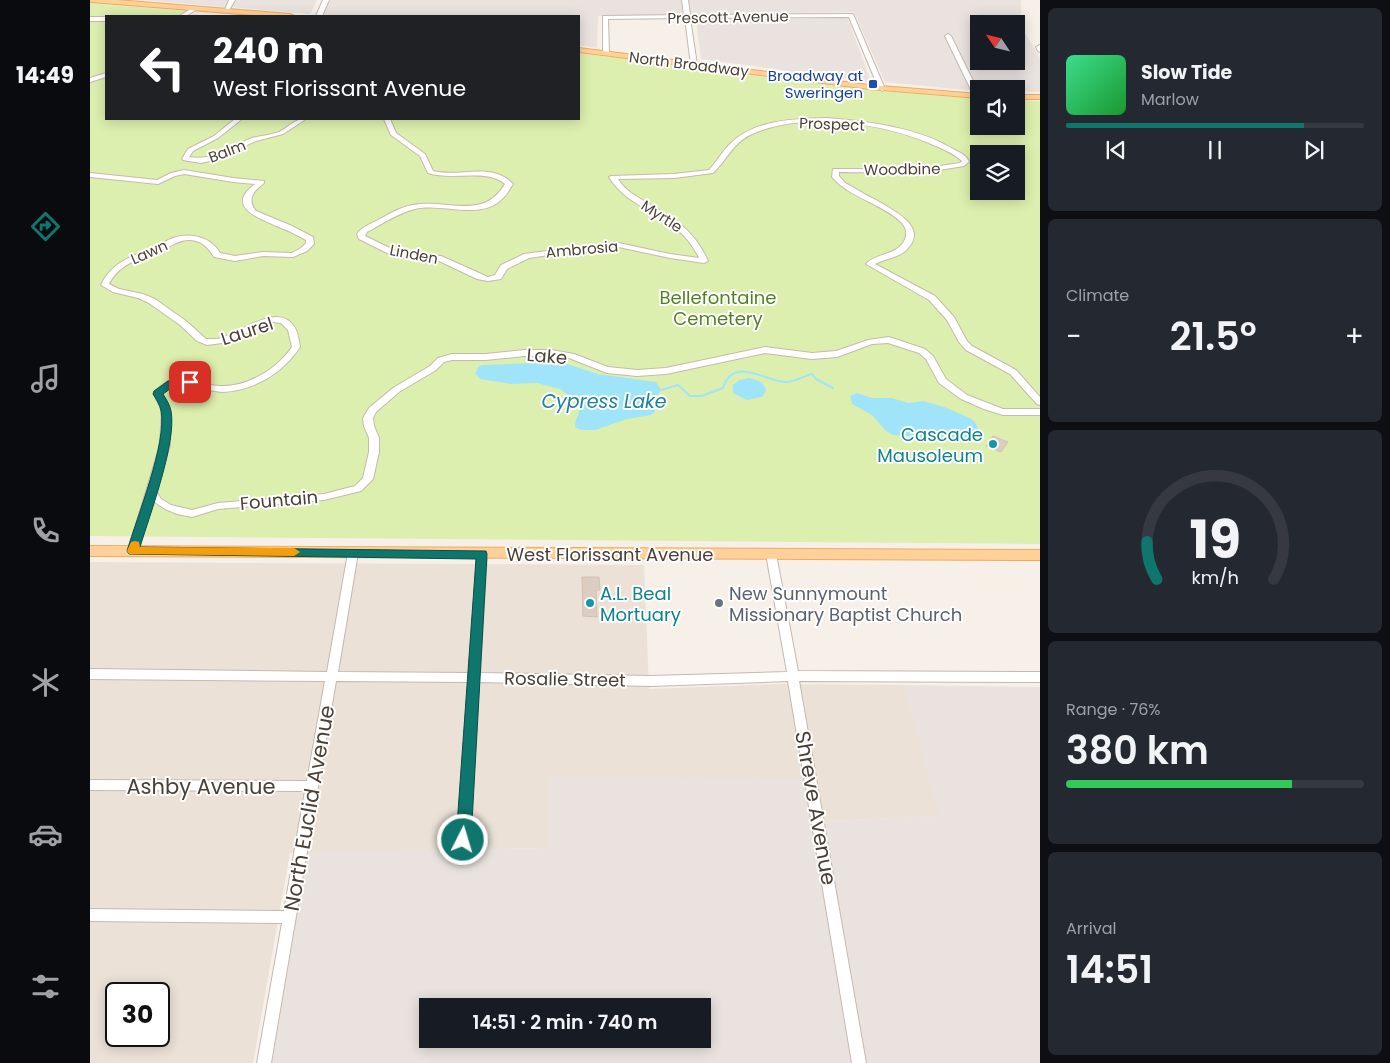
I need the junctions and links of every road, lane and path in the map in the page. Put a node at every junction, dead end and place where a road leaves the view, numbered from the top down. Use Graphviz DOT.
graph roads {
  1 [pos="91,0"];
  2 [pos="232,0"];
  3 [pos="326,0"];
  4 [pos="685,0"];
  5 [pos="135,2"];
  6 [pos="196,8"];
  7 [pos="226,11"];
  8 [pos="184,15"];
  9 [pos="277,15"];
  10 [pos="319,15"];
  11 [pos="689,17"];
  12 [pos="90,19"];
  13 [pos="105,19"];
  14 [pos="948,36"];
  15 [pos="580,50"];
  16 [pos="606,53"];
  17 [pos="694,65"];
  18 [pos="105,75"];
  19 [pos="90,80"];
  20 [pos="970,80"];
  21 [pos="882,88"];
  22 [pos="970,95"];
  23 [pos="1025,97"];
  24 [pos="1040,97"];
  25 [pos="238,120"];
  26 [pos="301,120"];
  27 [pos="387,120"];
  28 [pos="965,159"];
  29 [pos="90,175"];
  30 [pos="613,177"];
  31 [pos="704,261"];
  32 [pos="498,277"];
  33 [pos="208,342"];
  34 [pos="1040,402"];
  35 [pos="1040,412"];
  36 [pos="374,438"];
  37 [pos="152,493"];
  38 [pos="90,551"];
  39 [pos="133,551"];
  40 [pos="353,553"];
  41 [pos="482,554"];
  42 [pos="771,554"];
  43 [pos="1040,555"];
  44 [pos="90,674"];
  45 [pos="331,676"];
  46 [pos="794,676"];
  47 [pos="1040,676"];
  48 [pos="474,678"];
  49 [pos="90,785"];
  50 [pos="312,786"];
  51 [pos="463,840"];
  52 [pos="90,915"];
  53 [pos="290,917"];
  54 [pos="264,1063"];
  55 [pos="859,1063"];
  1 -- 5 [label="main road"];
  2 -- 7 [label="street"];
  3 -- 10 [label="street"];
  4 -- 11 [label="street"];
  5 -- 6 [label="main road"];
  6 -- 7 [label="main road"];
  6 -- 8 [label="street"];
  7 -- 9 [label="main road"];
  11 -- 16 [label="street, Prescott Avenue"];
  11 -- 17 [label="street"];
  11 -- 21 [label="street, Prescott Avenue"];
  12 -- 13 [label="street"];
  14 -- 20 [label="street"];
  15 -- 16 [label="main road, North Broadway"];
  16 -- 17 [label="main road, North Broadway"];
  17 -- 21 [label="main road, North Broadway"];
  18 -- 19 [label="street"];
  21 -- 22 [label="main road, North Broadway"];
  23 -- 24 [label="main road"];
  25 -- 26 [label="street, Balm"];
  27 -- 32 [label="street, Linden"];
  28 -- 30 [label="street, Prospect"];
  28 -- 34 [label="street, Woodbine"];
  29 -- 33 [label="street, Lawn"];
  30 -- 31 [label="street, Myrtle"];
  31 -- 32 [label="street, Ambrosia"];
  33 -- 37 [label="street, Laurel"];
  35 -- 36 [label="street, Lake"];
  36 -- 37 [label="street, Fountain"];
  37 -- 39 [label="street"];
  38 -- 39 [label="main road, West Florissant Avenue"];
  39 -- 40 [label="main road, West Florissant Avenue"];
  40 -- 41 [label="main road, West Florissant Avenue"];
  40 -- 45 [label="street, North Euclid Avenue"];
  41 -- 42 [label="main road, West Florissant Avenue"];
  41 -- 48 [label="street"];
  42 -- 43 [label="main road, West Florissant Avenue"];
  42 -- 46 [label="street, Shreve Avenue"];
  44 -- 45 [label="street, Rosalie Street"];
  45 -- 48 [label="street, Rosalie Street"];
  45 -- 50 [label="street, North Euclid Avenue"];
  46 -- 47 [label="street, Rosalie Street"];
  46 -- 48 [label="street, Rosalie Street"];
  46 -- 55 [label="street, Shreve Avenue"];
  48 -- 51 [label="street"];
  49 -- 50 [label="street, Ashby Avenue"];
  50 -- 53 [label="street, North Euclid Avenue"];
  52 -- 53 [label="street"];
  53 -- 54 [label="street, North Euclid Avenue"];
}
